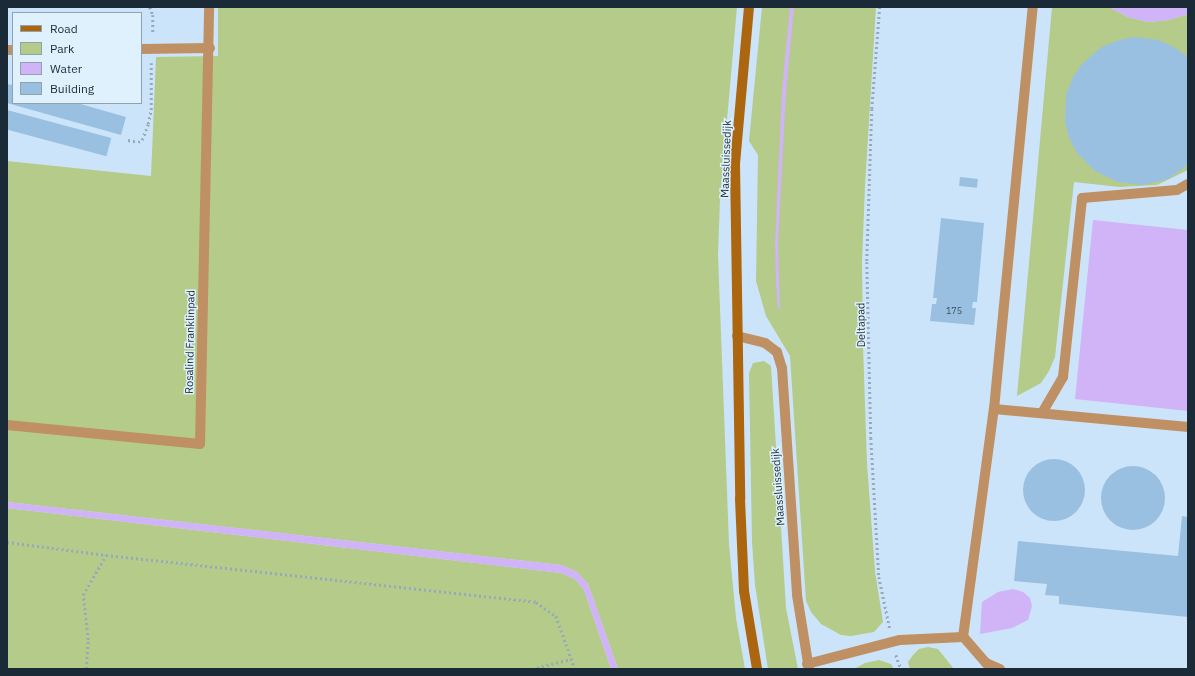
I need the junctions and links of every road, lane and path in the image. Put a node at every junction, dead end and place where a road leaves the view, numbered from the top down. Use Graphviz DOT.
graph roads {
  1 [pos="150,7"];
  2 [pos="210,7"];
  3 [pos="749,7"];
  4 [pos="880,7"];
  5 [pos="1033,7"];
  6 [pos="152,48"];
  7 [pos="210,48"];
  8 [pos="142,49"];
  9 [pos="128,140"];
  10 [pos="1188,184"];
  11 [pos="737,336"];
  12 [pos="994,409"];
  13 [pos="1042,413"];
  14 [pos="7,425"];
  15 [pos="1188,427"];
  16 [pos="7,542"];
  17 [pos="106,555"];
  18 [pos="963,636"];
  19 [pos="896,640"];
  20 [pos="571,659"];
  21 [pos="808,666"];
  22 [pos="86,669"];
  23 [pos="532,669"];
  24 [pos="575,669"];
  25 [pos="757,669"];
  26 [pos="1000,669"];
  1 -- 6 [label="path"];
  2 -- 7 [label="street, Rosalind Franklinpad"];
  3 -- 11 [label="street, Maassluissedijk"];
  4 -- 19 [label="path, Deltapad"];
  5 -- 12 [label="street"];
  6 -- 7 [label="street"];
  6 -- 8 [label="street"];
  6 -- 9 [label="path"];
  7 -- 14 [label="street, Rosalind Franklinpad"];
  10 -- 13 [label="street"];
  11 -- 21 [label="street, Maassluissedijk"];
  11 -- 25 [label="street, Maassluissedijk"];
  12 -- 13 [label="street"];
  12 -- 18 [label="street"];
  13 -- 15 [label="street"];
  16 -- 17 [label="path"];
  17 -- 20 [label="path"];
  17 -- 22 [label="path"];
  18 -- 19 [label="street, Maassluissedijk"];
  18 -- 26 [label="street"];
  19 -- 21 [label="street, Maassluissedijk"];
  20 -- 23 [label="path"];
  20 -- 24 [label="path"];
}
